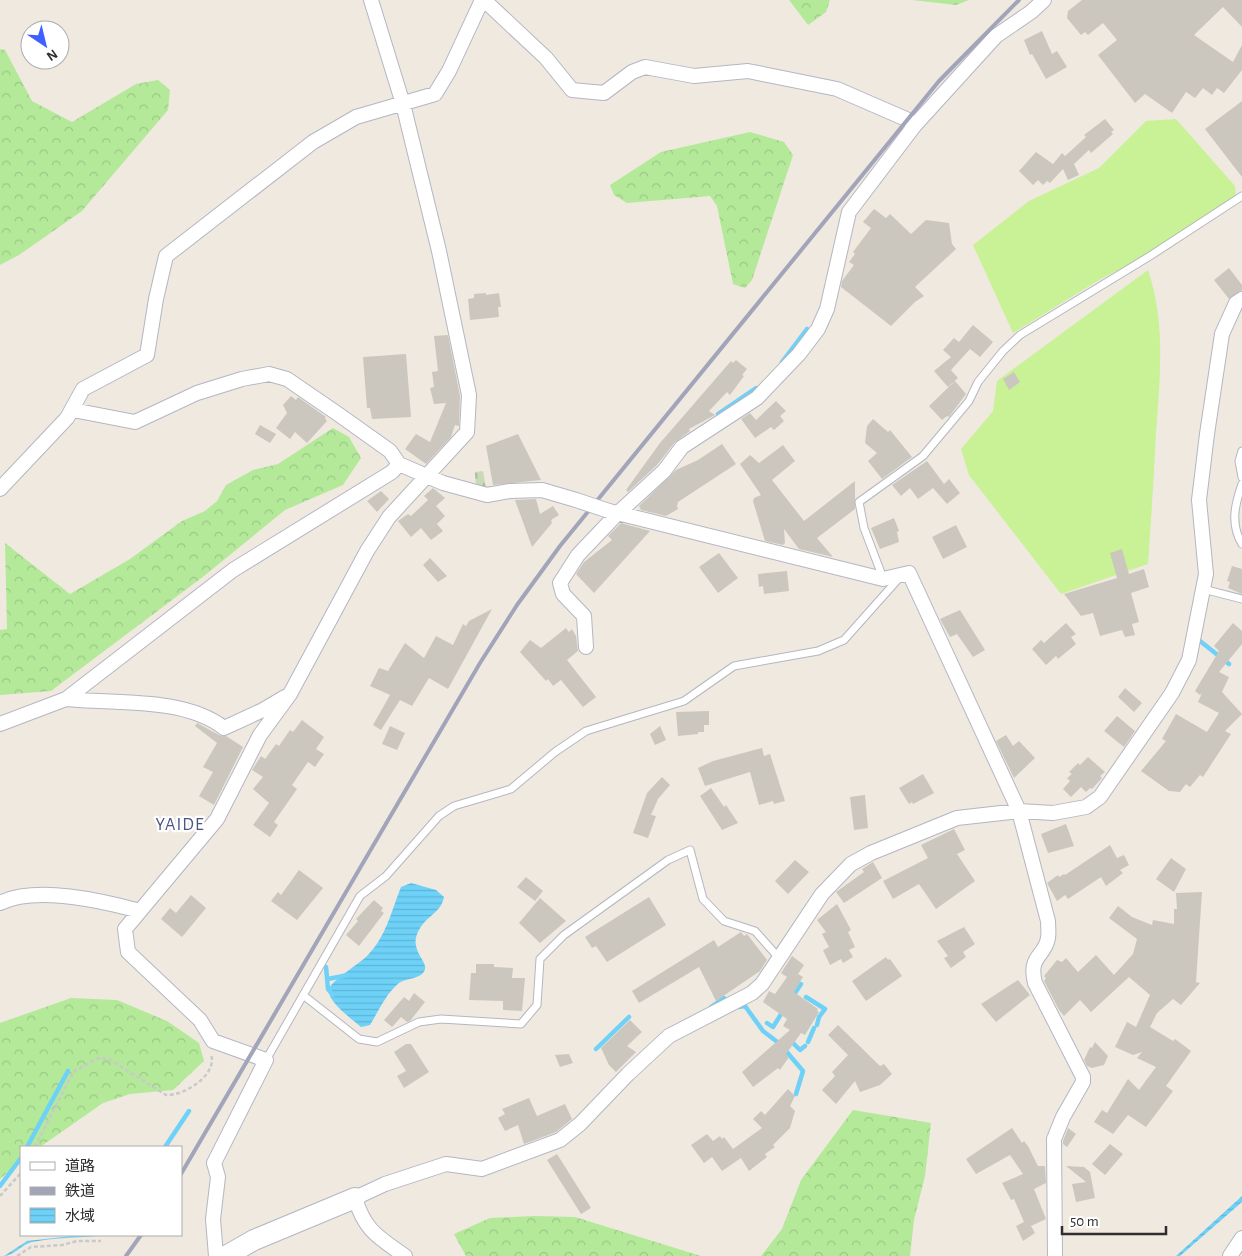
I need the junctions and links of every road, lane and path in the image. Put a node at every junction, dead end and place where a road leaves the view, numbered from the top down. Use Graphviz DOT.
graph roads {
  1 [pos="372,0"];
  2 [pos="483,0"];
  3 [pos="1044,0"];
  4 [pos="403,104"];
  5 [pos="915,126"];
  6 [pos="1242,196"];
  7 [pos="1242,299"];
  8 [pos="73,410"];
  9 [pos="1242,451"];
  10 [pos="399,464"];
  11 [pos="426,476"];
  12 [pos="1242,477"];
  13 [pos="1242,484"];
  14 [pos="0,489"];
  15 [pos="613,512"];
  16 [pos="1242,544"];
  17 [pos="903,574"];
  18 [pos="883,579"];
  19 [pos="1203,589"];
  20 [pos="1242,599"];
  21 [pos="586,647"];
  22 [pos="290,694"];
  23 [pos="66,699"];
  24 [pos="0,724"];
  25 [pos="1019,811"];
  26 [pos="0,903"];
  27 [pos="140,912"];
  28 [pos="779,958"];
  29 [pos="303,995"];
  30 [pos="210,1052"];
  31 [pos="266,1060"];
  32 [pos="36,1146"];
  33 [pos="20,1174"];
  34 [pos="0,1196"];
  35 [pos="354,1198"];
  36 [pos="1242,1238"];
  37 [pos="101,1241"];
  38 [pos="17,1256"];
  39 [pos="216,1256"];
  40 [pos="226,1256"];
  41 [pos="405,1256"];
  42 [pos="1056,1256"];
  43 [pos="1230,1256"];
  1 -- 4 [label="street"];
  2 -- 4 [label="street"];
  2 -- 5 [label="street"];
  3 -- 5 [label="street"];
  4 -- 8 [label="street"];
  4 -- 11 [label="street"];
  5 -- 15 [label="street"];
  6 -- 18 [label="lane"];
  7 -- 19 [label="street"];
  8 -- 10 [label="street"];
  8 -- 14 [label="street"];
  9 -- 12 [label="lane"];
  10 -- 11 [label="street"];
  10 -- 23 [label="street"];
  11 -- 15 [label="street, bridge"];
  11 -- 22 [label="street"];
  13 -- 16 [label="lane"];
  15 -- 18 [label="street"];
  15 -- 21 [label="street"];
  17 -- 18 [label="street"];
  17 -- 25 [label="street"];
  17 -- 29 [label="lane"];
  19 -- 20 [label="lane"];
  19 -- 25 [label="street"];
  22 -- 23 [label="street"];
  22 -- 27 [label="street"];
  23 -- 24 [label="street"];
  25 -- 28 [label="street"];
  25 -- 42 [label="street"];
  26 -- 27 [label="street"];
  27 -- 31 [label="street"];
  28 -- 29 [label="lane"];
  28 -- 35 [label="street"];
  29 -- 31 [label="lane"];
  30 -- 32 [label="path"];
  31 -- 39 [label="street"];
  33 -- 34 [label="path"];
  35 -- 40 [label="street"];
  35 -- 41 [label="street"];
  36 -- 43 [label="street"];
  37 -- 38 [label="path"];
}
